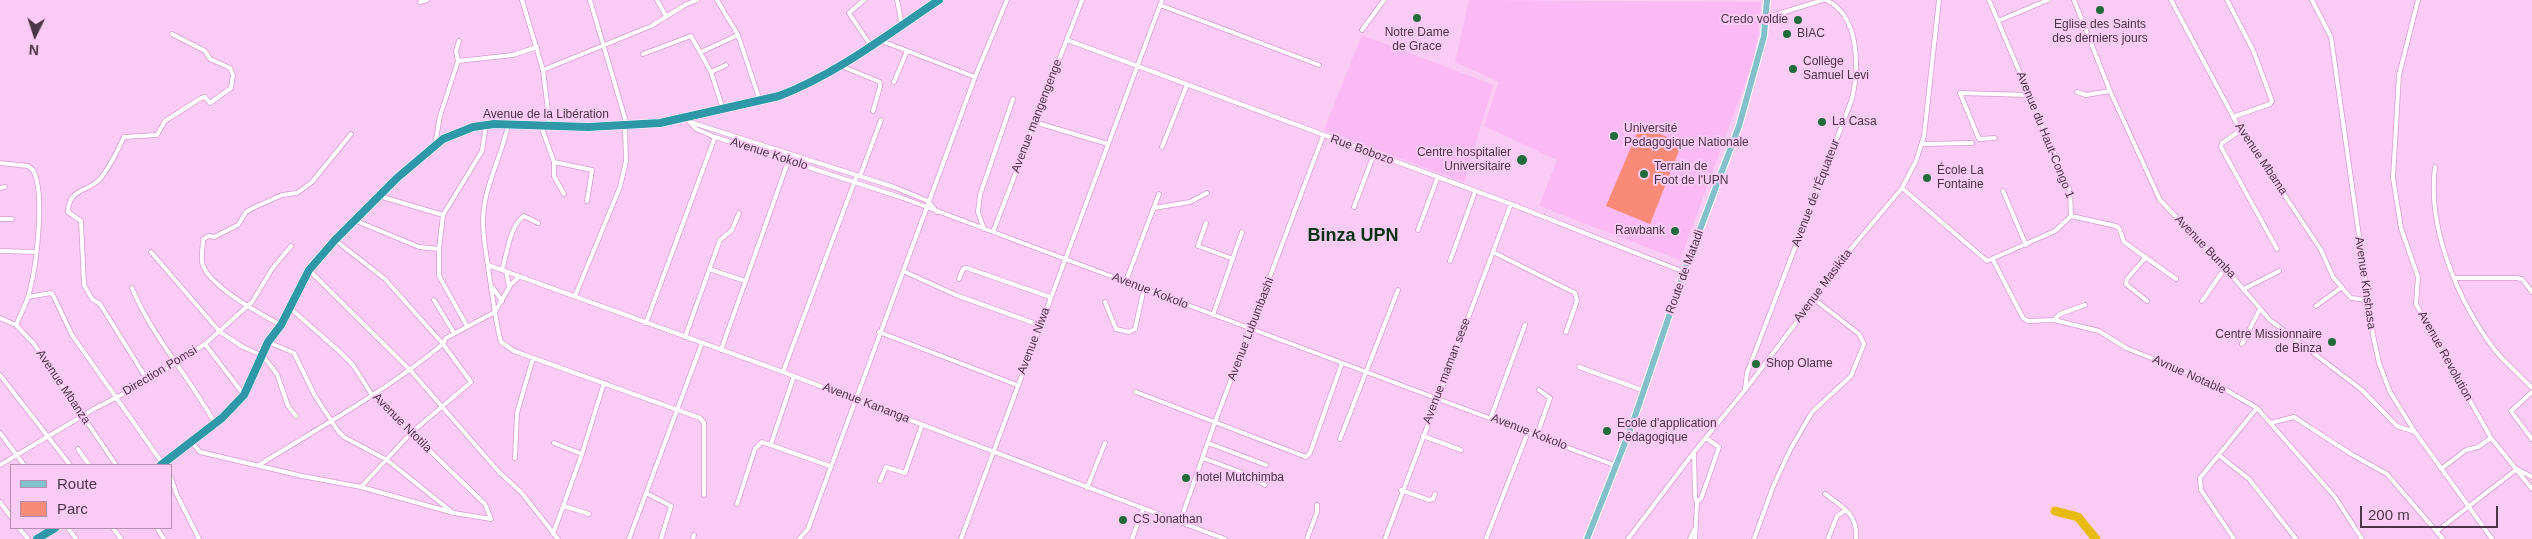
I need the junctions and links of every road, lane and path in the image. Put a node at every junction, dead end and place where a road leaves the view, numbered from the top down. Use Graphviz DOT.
graph roads {
  1 [pos="427,0"];
  2 [pos="522,0"];
  3 [pos="590,0"];
  4 [pos="657,0"];
  5 [pos="697,0"];
  6 [pos="717,0"];
  7 [pos="897,0"];
  8 [pos="938,0"];
  9 [pos="1007,0"];
  10 [pos="1082,0"];
  11 [pos="1162,0"];
  12 [pos="1384,0"];
  13 [pos="1767,0"];
  14 [pos="1824,0"];
  15 [pos="1939,0"];
  16 [pos="1990,0"];
  17 [pos="2048,0"];
  18 [pos="2074,0"];
  19 [pos="2171,0"];
  20 [pos="2228,0"];
  21 [pos="2312,0"];
  22 [pos="2418,0"];
  23 [pos="861,1"];
  24 [pos="420,2"];
  25 [pos="1160,5"];
  26 [pos="666,16"];
  27 [pos="1765,18"];
  28 [pos="1998,21"];
  29 [pos="902,25"];
  30 [pos="1362,30"];
  31 [pos="172,34"];
  32 [pos="738,35"];
  33 [pos="879,40"];
  34 [pos="1067,40"];
  35 [pos="459,41"];
  36 [pos="605,45"];
  37 [pos="872,46"];
  38 [pos="537,47"];
  39 [pos="907,50"];
  40 [pos="701,52"];
  41 [pos="643,54"];
  42 [pos="458,61"];
  43 [pos="726,65"];
  44 [pos="839,65"];
  45 [pos="1138,65"];
  46 [pos="1319,65"];
  47 [pos="543,70"];
  48 [pos="711,72"];
  49 [pos="974,77"];
  50 [pos="894,82"];
  51 [pos="1188,85"];
  52 [pos="2110,91"];
  53 [pos="2077,92"];
  54 [pos="2029,95"];
  55 [pos="1013,98"];
  56 [pos="760,101"];
  57 [pos="723,109"];
  58 [pos="873,111"];
  59 [pos="2233,117"];
  60 [pos="881,120"];
  61 [pos="690,121"];
  62 [pos="1034,122"];
  63 [pos="486,125"];
  64 [pos="508,125"];
  65 [pos="541,126"];
  66 [pos="550,127"];
  67 [pos="626,127"];
  68 [pos="2241,130"];
  69 [pos="351,134"];
  70 [pos="1324,136"];
  71 [pos="715,137"];
  72 [pos="1995,138"];
  73 [pos="1972,142"];
  74 [pos="1108,144"];
  75 [pos="1922,144"];
  76 [pos="434,147"];
  77 [pos="1162,147"];
  78 [pos="791,154"];
  79 [pos="1374,154"];
  80 [pos="789,160"];
  81 [pos="0,162"];
  82 [pos="554,162"];
  83 [pos="2435,167"];
  84 [pos="858,175"];
  85 [pos="1437,179"];
  86 [pos="854,181"];
  87 [pos="6,187"];
  88 [pos="0,188"];
  89 [pos="1902,188"];
  90 [pos="2003,191"];
  91 [pos="1475,192"];
  92 [pos="1207,193"];
  93 [pos="564,194"];
  94 [pos="1159,194"];
  95 [pos="379,196"];
  96 [pos="587,201"];
  97 [pos="928,201"];
  98 [pos="1510,204"];
  99 [pos="1354,206"];
  100 [pos="925,208"];
  101 [pos="1154,208"];
  102 [pos="937,212"];
  103 [pos="739,213"];
  104 [pos="444,215"];
  105 [pos="2071,216"];
  106 [pos="0,219"];
  107 [pos="12,219"];
  108 [pos="354,220"];
  109 [pos="538,223"];
  110 [pos="1206,223"];
  111 [pos="984,229"];
  112 [pos="1418,230"];
  113 [pos="993,232"];
  114 [pos="1242,232"];
  115 [pos="335,240"];
  116 [pos="2026,245"];
  117 [pos="291,246"];
  118 [pos="439,249"];
  119 [pos="2277,249"];
  120 [pos="0,252"];
  121 [pos="36,252"];
  122 [pos="151,252"];
  123 [pos="1493,252"];
  124 [pos="2146,257"];
  125 [pos="1233,259"];
  126 [pos="1064,260"];
  127 [pos="1993,260"];
  128 [pos="1450,261"];
  129 [pos="488,265"];
  130 [pos="2225,268"];
  131 [pos="709,269"];
  132 [pos="309,270"];
  133 [pos="504,271"];
  134 [pos="903,271"];
  135 [pos="1684,272"];
  136 [pos="2279,272"];
  137 [pos="520,276"];
  138 [pos="959,278"];
  139 [pos="2455,278"];
  140 [pos="2176,279"];
  141 [pos="745,281"];
  142 [pos="1126,281"];
  143 [pos="491,284"];
  144 [pos="509,287"];
  145 [pos="2342,287"];
  146 [pos="132,288"];
  147 [pos="1144,288"];
  148 [pos="2244,289"];
  149 [pos="1398,290"];
  150 [pos="2532,292"];
  151 [pos="575,296"];
  152 [pos="28,297"];
  153 [pos="1050,297"];
  154 [pos="1814,299"];
  155 [pos="434,300"];
  156 [pos="2368,300"];
  157 [pos="502,301"];
  158 [pos="2147,301"];
  159 [pos="2202,301"];
  160 [pos="1105,302"];
  161 [pos="2085,305"];
  162 [pos="2316,306"];
  163 [pos="248,307"];
  164 [pos="290,308"];
  165 [pos="2260,309"];
  166 [pos="495,312"];
  167 [pos="1213,315"];
  168 [pos="0,318"];
  169 [pos="2054,320"];
  170 [pos="646,323"];
  171 [pos="16,325"];
  172 [pos="281,325"];
  173 [pos="1040,325"];
  174 [pos="1525,325"];
  175 [pos="467,326"];
  176 [pos="1250,330"];
  177 [pos="220,332"];
  178 [pos="879,332"];
  179 [pos="1566,332"];
  180 [pos="454,333"];
  181 [pos="685,337"];
  182 [pos="268,342"];
  183 [pos="702,343"];
  184 [pos="205,344"];
  185 [pos="443,344"];
  186 [pos="2242,344"];
  187 [pos="721,350"];
  188 [pos="263,356"];
  189 [pos="533,358"];
  190 [pos="177,362"];
  191 [pos="1342,363"];
  192 [pos="1579,367"];
  193 [pos="411,371"];
  194 [pos="783,372"];
  195 [pos="1367,372"];
  196 [pos="0,375"];
  197 [pos="794,376"];
  198 [pos="148,381"];
  199 [pos="604,383"];
  200 [pos="1017,385"];
  201 [pos="2532,388"];
  202 [pos="1538,390"];
  203 [pos="1642,390"];
  204 [pos="1745,390"];
  205 [pos="1136,392"];
  206 [pos="2532,392"];
  207 [pos="244,395"];
  208 [pos="372,395"];
  209 [pos="116,397"];
  210 [pos="1437,398"];
  211 [pos="856,399"];
  212 [pos="442,406"];
  213 [pos="2257,408"];
  214 [pos="679,410"];
  215 [pos="83,416"];
  216 [pos="296,416"];
  217 [pos="1491,417"];
  218 [pos="331,422"];
  219 [pos="1215,422"];
  220 [pos="2270,423"];
  221 [pos="215,424"];
  222 [pos="922,425"];
  223 [pos="1528,432"];
  224 [pos="2415,432"];
  225 [pos="0,433"];
  226 [pos="411,433"];
  227 [pos="1537,435"];
  228 [pos="1423,436"];
  229 [pos="48,437"];
  230 [pos="1706,438"];
  231 [pos="2491,438"];
  232 [pos="1340,439"];
  233 [pos="2532,439"];
  234 [pos="192,442"];
  235 [pos="1105,442"];
  236 [pos="1208,442"];
  237 [pos="554,444"];
  238 [pos="771,444"];
  239 [pos="78,449"];
  240 [pos="1461,450"];
  241 [pos="994,451"];
  242 [pos="1694,452"];
  243 [pos="582,454"];
  244 [pos="17,455"];
  245 [pos="2220,456"];
  246 [pos="516,458"];
  247 [pos="1203,458"];
  248 [pos="386,460"];
  249 [pos="23,464"];
  250 [pos="69,464"];
  251 [pos="88,464"];
  252 [pos="115,464"];
  253 [pos="161,464"];
  254 [pos="163,464"];
  255 [pos="0,465"];
  256 [pos="259,465"];
  257 [pos="1266,465"];
  258 [pos="1614,465"];
  259 [pos="830,466"];
  260 [pos="2441,468"];
  261 [pos="2517,469"];
  262 [pos="2532,477"];
  263 [pos="172,481"];
  264 [pos="880,481"];
  265 [pos="1265,484"];
  266 [pos="361,487"];
  267 [pos="1087,488"];
  268 [pos="2532,489"];
  269 [pos="1401,490"];
  270 [pos="648,494"];
  271 [pos="1435,494"];
  272 [pos="1825,494"];
  273 [pos="704,495"];
  274 [pos="0,502"];
  275 [pos="1697,502"];
  276 [pos="736,504"];
  277 [pos="564,506"];
  278 [pos="1317,506"];
  279 [pos="2467,506"];
  280 [pos="1143,509"];
  281 [pos="1846,510"];
  282 [pos="454,513"];
  283 [pos="589,514"];
  284 [pos="10,516"];
  285 [pos="1180,522"];
  286 [pos="1695,528"];
  287 [pos="20,529"];
  288 [pos="53,529"];
  289 [pos="2437,531"];
  290 [pos="553,534"];
  291 [pos="1212,537"];
  292 [pos="28,539"];
  293 [pos="37,539"];
  294 [pos="200,539"];
  295 [pos="558,539"];
  296 [pos="629,539"];
  297 [pos="660,539"];
  298 [pos="799,539"];
  299 [pos="961,539"];
  300 [pos="1132,539"];
  301 [pos="1225,539"];
  302 [pos="1307,539"];
  303 [pos="1385,539"];
  304 [pos="1486,539"];
  305 [pos="1586,539"];
  306 [pos="1628,539"];
  307 [pos="1690,539"];
  308 [pos="1695,539"];
  309 [pos="1754,539"];
  310 [pos="1828,539"];
  311 [pos="1856,539"];
  312 [pos="2234,539"];
  313 [pos="2296,539"];
  314 [pos="2362,539"];
  315 [pos="2443,539"];
  316 [pos="2492,539"];
  1 -- 24 [label="street"];
  2 -- 38 [label="street"];
  3 -- 36 [label="street"];
  4 -- 26 [label="street"];
  5 -- 26 [label="street"];
  6 -- 32 [label="street"];
  7 -- 29 [label="street"];
  8 -- 29 [label="highway, Avenue de la Libération"];
  9 -- 49 [label="street"];
  10 -- 34 [label="street, Avenue mangengenge"];
  11 -- 25 [label="street, Avenue Niwa"];
  12 -- 30 [label="street"];
  13 -- 27 [label="main road, Route de Matadi"];
  14 -- 27 [label="street"];
  14 -- 204 [label="street, Avenue de l'Équateur"];
  15 -- 75 [label="street, Avenue Masikita"];
  16 -- 28 [label="street, Avenue du Haut-Congo 1"];
  17 -- 28 [label="street"];
  18 -- 52 [label="street, Avenue Bumba"];
  19 -- 59 [label="street, Avenue Mbama"];
  20 -- 59 [label="street"];
  21 -- 156 [label="street, Avenue Kinshasa"];
  22 -- 231 [label="street, Avenue Revolution"];
  23 -- 37 [label="street"];
  25 -- 45 [label="street, Avenue Niwa"];
  25 -- 46 [label="street"];
  26 -- 36 [label="street"];
  27 -- 135 [label="main road, Route de Matadi"];
  28 -- 54 [label="street, Avenue du Haut-Congo 1"];
  29 -- 33 [label="highway, Avenue de la Libération"];
  31 -- 198 [label="street"];
  32 -- 40 [label="street"];
  32 -- 56 [label="street"];
  33 -- 37 [label="highway, Avenue de la Libération"];
  33 -- 39 [label="street"];
  34 -- 45 [label="street, Rue Bobozo"];
  34 -- 62 [label="street, Avenue mangengenge"];
  35 -- 42 [label="street"];
  36 -- 47 [label="street"];
  36 -- 67 [label="street"];
  37 -- 44 [label="highway, Avenue de la Libération"];
  38 -- 42 [label="street"];
  38 -- 47 [label="street"];
  39 -- 49 [label="street"];
  39 -- 50 [label="street"];
  40 -- 41 [label="street"];
  40 -- 48 [label="street"];
  42 -- 76 [label="street"];
  43 -- 48 [label="street"];
  44 -- 56 [label="highway, Avenue de la Libération"];
  44 -- 58 [label="street"];
  45 -- 51 [label="street, Rue Bobozo"];
  45 -- 74 [label="street, Avenue Niwa"];
  47 -- 66 [label="street"];
  48 -- 57 [label="street"];
  49 -- 97 [label="street"];
  51 -- 70 [label="street, Rue Bobozo"];
  51 -- 77 [label="street"];
  52 -- 53 [label="street"];
  52 -- 130 [label="street, Avenue Bumba"];
  54 -- 72 [label="street"];
  54 -- 105 [label="street, Avenue du Haut-Congo 1"];
  55 -- 111 [label="street"];
  56 -- 57 [label="highway, Avenue de la Libération"];
  57 -- 61 [label="highway, Avenue de la Libération"];
  59 -- 68 [label="street, Avenue Mbama"];
  60 -- 84 [label="street"];
  61 -- 67 [label="highway, Avenue de la Libération"];
  61 -- 71 [label="street, Avenue Kokolo"];
  61 -- 78 [label="street"];
  62 -- 74 [label="street"];
  62 -- 113 [label="street, Avenue mangengenge"];
  63 -- 64 [label="highway, Avenue de la Libération"];
  63 -- 76 [label="highway, Avenue de la Libération"];
  63 -- 104 [label="street"];
  64 -- 65 [label="highway, Avenue de la Libération"];
  64 -- 129 [label="street"];
  65 -- 66 [label="highway, Avenue de la Libération"];
  65 -- 82 [label="street"];
  66 -- 67 [label="highway, Avenue de la Libération"];
  67 -- 151 [label="street"];
  68 -- 119 [label="street"];
  68 -- 145 [label="street, Avenue Mbama"];
  69 -- 163 [label="street"];
  70 -- 79 [label="street, Rue Bobozo"];
  70 -- 176 [label="street, Avenue Lubumbashi"];
  71 -- 80 [label="street, Avenue Kokolo"];
  71 -- 170 [label="street"];
  73 -- 75 [label="street"];
  74 -- 126 [label="street, Avenue Niwa"];
  75 -- 89 [label="street, Avenue Masikita"];
  76 -- 95 [label="highway, Avenue de la Libération"];
  78 -- 80 [label="street"];
  78 -- 84 [label="street"];
  79 -- 85 [label="street, Rue Bobozo"];
  79 -- 99 [label="street"];
  80 -- 86 [label="street, Avenue Kokolo"];
  80 -- 141 [label="street"];
  81 -- 121 [label="street"];
  82 -- 93 [label="street"];
  82 -- 96 [label="street"];
  83 -- 139 [label="street"];
  84 -- 86 [label="street"];
  84 -- 97 [label="street"];
  85 -- 91 [label="street, Rue Bobozo"];
  85 -- 112 [label="street"];
  86 -- 100 [label="street, Avenue Kokolo"];
  86 -- 194 [label="street"];
  87 -- 88 [label="street"];
  89 -- 127 [label="street"];
  89 -- 154 [label="street, Avenue Masikita"];
  90 -- 116 [label="street"];
  91 -- 98 [label="street, Rue Bobozo"];
  91 -- 128 [label="street"];
  92 -- 101 [label="street"];
  94 -- 101 [label="street"];
  95 -- 104 [label="street"];
  95 -- 108 [label="highway, Avenue de la Libération"];
  97 -- 100 [label="street"];
  97 -- 102 [label="street"];
  98 -- 123 [label="street, Avenue maman sese"];
  98 -- 135 [label="street, Rue Bobozo"];
  100 -- 102 [label="street, Avenue Kokolo"];
  100 -- 134 [label="street"];
  101 -- 142 [label="street"];
  102 -- 111 [label="street, Avenue Kokolo"];
  103 -- 131 [label="street"];
  104 -- 118 [label="street"];
  105 -- 116 [label="street, Avenue du Haut-Congo 1"];
  105 -- 124 [label="street"];
  106 -- 107 [label="street"];
  108 -- 115 [label="highway, Avenue de la Libération"];
  108 -- 118 [label="street"];
  109 -- 133 [label="street"];
  110 -- 125 [label="street"];
  111 -- 113 [label="street, Avenue Kokolo"];
  113 -- 126 [label="street, Avenue Kokolo"];
  114 -- 125 [label="street"];
  115 -- 132 [label="highway, Avenue de la Libération"];
  115 -- 185 [label="street"];
  116 -- 127 [label="street, Avenue du Haut-Congo 1"];
  117 -- 163 [label="street, Direction Pomsi"];
  118 -- 175 [label="street"];
  120 -- 121 [label="street"];
  121 -- 152 [label="street"];
  122 -- 177 [label="street"];
  123 -- 179 [label="street"];
  123 -- 210 [label="street, Avenue maman sese"];
  124 -- 140 [label="street"];
  124 -- 158 [label="street"];
  125 -- 167 [label="street"];
  126 -- 142 [label="street, Avenue Kokolo"];
  126 -- 153 [label="street, Avenue Niwa"];
  127 -- 169 [label="street, Avnue Notable"];
  129 -- 133 [label="street, Avenue Kananga"];
  129 -- 143 [label="street"];
  130 -- 148 [label="street, Avenue Bumba"];
  130 -- 159 [label="street"];
  131 -- 141 [label="street"];
  131 -- 181 [label="street"];
  132 -- 164 [label="highway, Avenue de la Libération"];
  132 -- 193 [label="street"];
  133 -- 137 [label="street, Avenue Kananga"];
  133 -- 144 [label="street"];
  134 -- 173 [label="street"];
  134 -- 178 [label="street"];
  135 -- 203 [label="main road, Route de Matadi"];
  136 -- 148 [label="street"];
  137 -- 144 [label="street"];
  137 -- 151 [label="street, Avenue Kananga"];
  138 -- 153 [label="street"];
  139 -- 150 [label="street"];
  139 -- 201 [label="street"];
  141 -- 187 [label="street"];
  142 -- 147 [label="street, Avenue Kokolo"];
  143 -- 157 [label="street"];
  143 -- 166 [label="street"];
  144 -- 157 [label="street"];
  145 -- 156 [label="street, Avenue Mbama"];
  145 -- 162 [label="street"];
  146 -- 190 [label="street"];
  147 -- 160 [label="street"];
  147 -- 167 [label="street, Avenue Kokolo"];
  148 -- 165 [label="street, Avenue Bumba"];
  149 -- 195 [label="street"];
  151 -- 170 [label="street, Avenue Kananga"];
  152 -- 171 [label="street"];
  152 -- 209 [label="street"];
  153 -- 173 [label="street, Avenue Niwa"];
  154 -- 204 [label="street, Avenue Masikita"];
  154 -- 309 [label="street"];
  155 -- 180 [label="street"];
  156 -- 224 [label="street, Avenue Kinshasa"];
  157 -- 166 [label="street"];
  161 -- 169 [label="street"];
  163 -- 172 [label="street"];
  163 -- 177 [label="street, Direction Pomsi"];
  164 -- 172 [label="highway, Avenue de la Libération"];
  164 -- 208 [label="street, Avenue Ntotila"];
  165 -- 186 [label="street"];
  165 -- 224 [label="street, Avenue Bumba"];
  166 -- 175 [label="street"];
  166 -- 189 [label="street"];
  167 -- 176 [label="street, Avenue Kokolo"];
  168 -- 171 [label="street, Avenue Mbanza"];
  169 -- 213 [label="street, Avnue Notable"];
  170 -- 181 [label="street, Avenue Kananga"];
  171 -- 215 [label="street, Avenue Mbanza"];
  172 -- 182 [label="highway, Avenue de la Libération"];
  173 -- 200 [label="street, Avenue Niwa"];
  174 -- 217 [label="street"];
  175 -- 180 [label="street"];
  176 -- 191 [label="street, Avenue Kokolo"];
  176 -- 219 [label="street, Avenue Lubumbashi"];
  177 -- 184 [label="street, Direction Pomsi"];
  177 -- 188 [label="street"];
  178 -- 200 [label="street"];
  178 -- 211 [label="street"];
  180 -- 185 [label="street"];
  181 -- 183 [label="street, Avenue Kananga"];
  182 -- 188 [label="highway, Avenue de la Libération"];
  182 -- 218 [label="street"];
  183 -- 187 [label="street, Avenue Kananga"];
  183 -- 214 [label="street"];
  184 -- 190 [label="street, Direction Pomsi"];
  184 -- 207 [label="street"];
  185 -- 193 [label="street"];
  185 -- 212 [label="street"];
  187 -- 194 [label="street, Avenue Kananga"];
  188 -- 207 [label="highway, Avenue de la Libération"];
  188 -- 216 [label="street"];
  189 -- 199 [label="street"];
  189 -- 246 [label="street"];
  190 -- 198 [label="street, Direction Pomsi"];
  190 -- 221 [label="street"];
  191 -- 195 [label="street, Avenue Kokolo"];
  191 -- 219 [label="street"];
  192 -- 203 [label="street"];
  193 -- 208 [label="street"];
  193 -- 212 [label="street"];
  194 -- 197 [label="street, Avenue Kananga"];
  195 -- 210 [label="street, Avenue Kokolo"];
  195 -- 232 [label="street"];
  196 -- 229 [label="street"];
  197 -- 211 [label="street, Avenue Kananga"];
  197 -- 238 [label="street"];
  198 -- 209 [label="street, Direction Pomsi"];
  199 -- 214 [label="street"];
  199 -- 243 [label="street"];
  200 -- 241 [label="street, Avenue Niwa"];
  202 -- 227 [label="street"];
  203 -- 258 [label="main road, Route de Matadi"];
  204 -- 230 [label="street, Avenue Masikita"];
  205 -- 219 [label="street"];
  206 -- 233 [label="street"];
  207 -- 221 [label="highway, Avenue de la Libération"];
  208 -- 218 [label="street"];
  208 -- 226 [label="street, Avenue Ntotila"];
  209 -- 215 [label="street, Direction Pomsi"];
  209 -- 253 [label="street"];
  210 -- 217 [label="street, Avenue Kokolo"];
  210 -- 228 [label="street, Avenue maman sese"];
  211 -- 222 [label="street, Avenue Kananga"];
  211 -- 259 [label="street"];
  212 -- 226 [label="street"];
  212 -- 290 [label="street"];
  213 -- 220 [label="street, Avnue Notable"];
  213 -- 245 [label="street"];
  214 -- 270 [label="street"];
  214 -- 273 [label="street"];
  215 -- 229 [label="street, Direction Pomsi"];
  215 -- 252 [label="street, Avenue Mbanza"];
  217 -- 223 [label="street, Avenue Kokolo"];
  218 -- 248 [label="street"];
  218 -- 256 [label="street"];
  219 -- 236 [label="street, Avenue Lubumbashi"];
  220 -- 289 [label="street"];
  220 -- 314 [label="street, Avnue Notable"];
  221 -- 234 [label="highway, Avenue de la Libération"];
  222 -- 241 [label="street, Avenue Kananga"];
  222 -- 264 [label="street"];
  223 -- 227 [label="street, Avenue Kokolo"];
  223 -- 304 [label="street"];
  224 -- 260 [label="street, Avenue Kinshasa"];
  225 -- 244 [label="street"];
  226 -- 248 [label="street"];
  226 -- 282 [label="street, Avenue Ntotila"];
  227 -- 258 [label="street, Avenue Kokolo"];
  228 -- 240 [label="street"];
  228 -- 269 [label="street, Avenue maman sese"];
  229 -- 244 [label="street, Direction Pomsi"];
  229 -- 250 [label="street"];
  230 -- 242 [label="street, Avenue Masikita"];
  230 -- 275 [label="street"];
  231 -- 260 [label="street"];
  231 -- 261 [label="street, Avenue Revolution"];
  234 -- 254 [label="highway, Avenue de la Libération"];
  234 -- 256 [label="street"];
  235 -- 267 [label="street"];
  236 -- 247 [label="street, Avenue Lubumbashi"];
  236 -- 257 [label="street"];
  237 -- 243 [label="street"];
  238 -- 259 [label="street"];
  238 -- 276 [label="street"];
  239 -- 251 [label="street"];
  241 -- 267 [label="street, Avenue Kananga"];
  241 -- 299 [label="street, Avenue Niwa"];
  242 -- 275 [label="street"];
  242 -- 306 [label="street, Avenue Masikita"];
  243 -- 277 [label="street"];
  244 -- 249 [label="street"];
  244 -- 255 [label="street, Direction Pomsi"];
  245 -- 312 [label="street"];
  245 -- 313 [label="street"];
  247 -- 265 [label="street"];
  247 -- 285 [label="street, Avenue Lubumbashi"];
  248 -- 266 [label="street"];
  248 -- 282 [label="street"];
  256 -- 266 [label="street"];
  258 -- 305 [label="main road, Route de Matadi"];
  259 -- 298 [label="street"];
  260 -- 279 [label="street, Avenue Kinshasa"];
  261 -- 262 [label="street"];
  261 -- 268 [label="street, Avenue Revolution"];
  261 -- 279 [label="street"];
  263 -- 294 [label="street"];
  266 -- 282 [label="street"];
  267 -- 280 [label="street, Avenue Kananga"];
  269 -- 271 [label="street"];
  269 -- 303 [label="street, Avenue maman sese"];
  270 -- 296 [label="street"];
  270 -- 297 [label="street"];
  272 -- 281 [label="street"];
  274 -- 284 [label="street"];
  275 -- 286 [label="street"];
  277 -- 283 [label="street"];
  277 -- 290 [label="street"];
  278 -- 302 [label="street"];
  279 -- 289 [label="street"];
  279 -- 316 [label="street, Avenue Kinshasa"];
  280 -- 285 [label="street, Avenue Kananga"];
  280 -- 300 [label="street"];
  281 -- 310 [label="street"];
  281 -- 311 [label="street"];
  285 -- 291 [label="street, Avenue Kananga"];
  286 -- 307 [label="street"];
  286 -- 308 [label="street"];
  287 -- 292 [label="street"];
  288 -- 293 [label="highway"];
  289 -- 315 [label="street"];
  290 -- 295 [label="street"];
  291 -- 301 [label="street, Avenue Kananga"];
}
